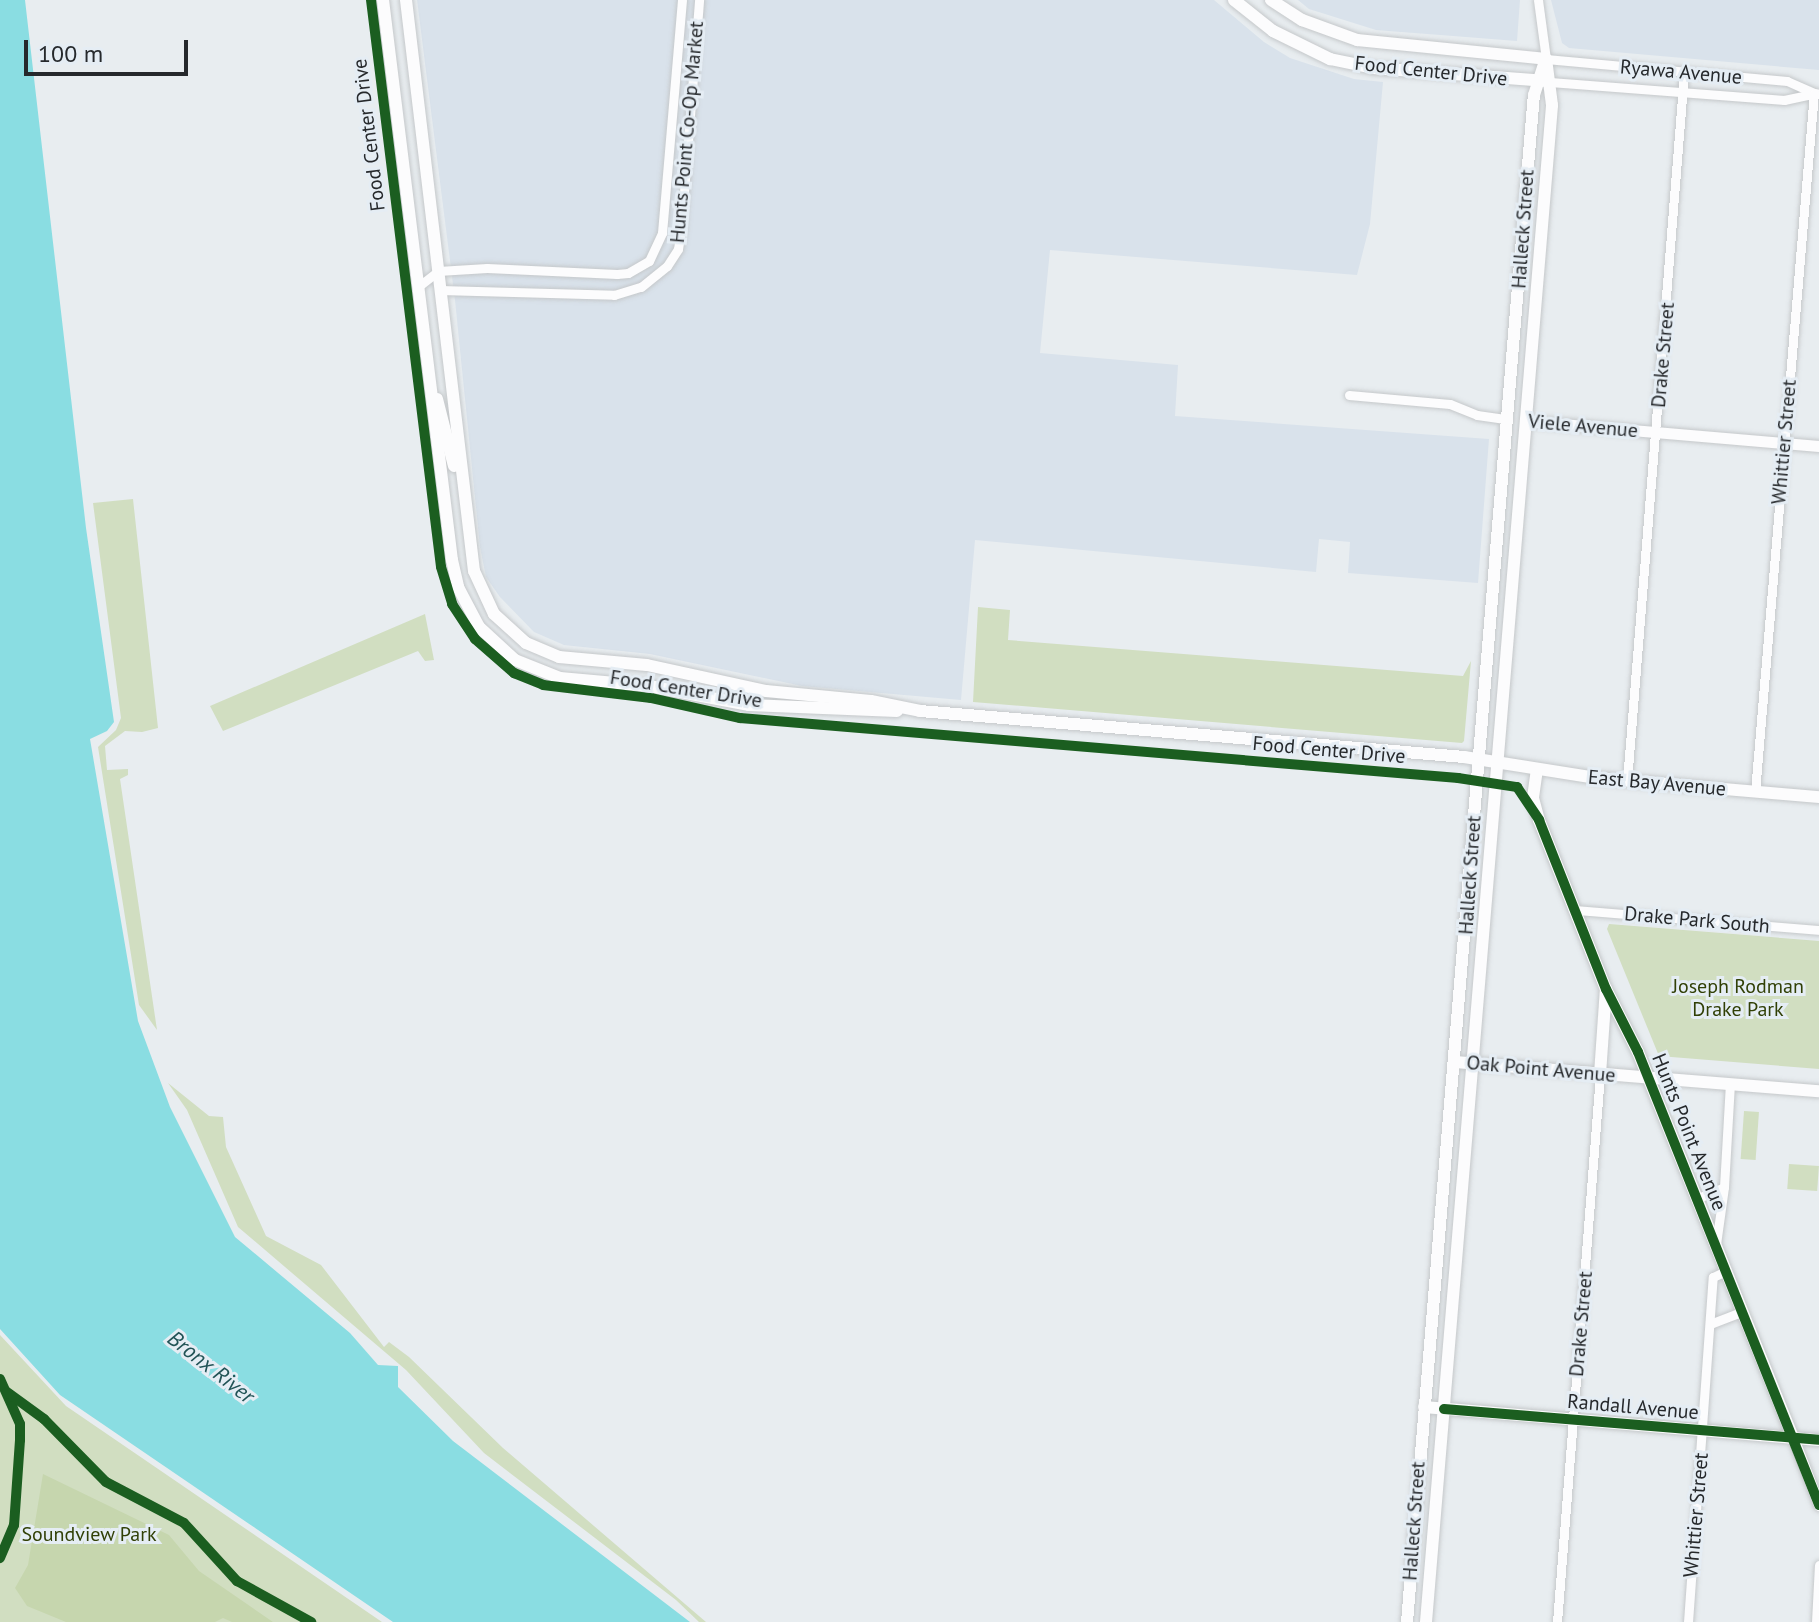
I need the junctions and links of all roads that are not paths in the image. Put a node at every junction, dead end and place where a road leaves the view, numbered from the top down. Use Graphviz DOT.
graph roads {
  1 [pos="383,0"];
  2 [pos="406,0"];
  3 [pos="682,0"];
  4 [pos="699,0"];
  5 [pos="1234,0"];
  6 [pos="1271,0"];
  7 [pos="1538,0"];
  8 [pos="1546,59"];
  9 [pos="1684,73"];
  10 [pos="1544,81"];
  11 [pos="1683,91"];
  12 [pos="1816,93"];
  13 [pos="438,271"];
  14 [pos="419,286"];
  15 [pos="440,290"];
  16 [pos="430,381"];
  17 [pos="1349,395"];
  18 [pos="1507,419"];
  19 [pos="1526,421"];
  20 [pos="1657,433"];
  21 [pos="1784,443"];
  22 [pos="1819,446"];
  23 [pos="465,501"];
  24 [pos="920,711"];
  25 [pos="1479,759"];
  26 [pos="1496,762"];
  27 [pos="1537,769"];
  28 [pos="1627,781"];
  29 [pos="1755,792"];
  30 [pos="1819,797"];
  31 [pos="1576,910"];
  32 [pos="1819,930"];
  33 [pos="1606,989"];
  34 [pos="1455,1062"];
  35 [pos="1474,1064"];
  36 [pos="1600,1074"];
  37 [pos="1648,1078"];
  38 [pos="1730,1084"];
  39 [pos="1819,1091"];
  40 [pos="1724,1187"];
  41 [pos="1696,1199"];
  42 [pos="1715,1246"];
  43 [pos="1726,1271"];
  44 [pos="1742,1312"];
  45 [pos="1710,1324"];
  46 [pos="1424,1407"];
  47 [pos="1444,1409"];
  48 [pos="1574,1420"];
  49 [pos="1704,1431"];
  50 [pos="1793,1438"];
  51 [pos="1819,1440"];
  52 [pos="1819,1505"];
  53 [pos="1819,1565"];
  54 [pos="1818,1593"];
  55 [pos="1407,1622"];
  56 [pos="1426,1622"];
  57 [pos="1557,1622"];
  58 [pos="1688,1622"];
  59 [pos="1816,1622"];
  1 -- 14 [label="main road, Food Center Drive"];
  2 -- 13 [label="main road, Food Center Drive"];
  3 -- 13 [label="street, Hunts Point Co-Op Market"];
  4 -- 15 [label="street, Hunts Point Co-Op Market"];
  5 -- 10 [label="main road, Food Center Drive"];
  6 -- 8 [label="main road, Food Center Drive"];
  7 -- 8 [label="street"];
  8 -- 9 [label="street, Ryawa Avenue"];
  8 -- 10 [label="main road"];
  9 -- 11 [label="street, Drake Street"];
  9 -- 12 [label="street, Ryawa Avenue"];
  10 -- 11 [label="street, Ryawa Avenue"];
  10 -- 18 [label="main road, Halleck Street"];
  10 -- 19 [label="main road, Halleck Street"];
  11 -- 12 [label="street, Ryawa Avenue"];
  11 -- 20 [label="street, Drake Street"];
  12 -- 21 [label="street, Whittier Street"];
  13 -- 14 [label="street"];
  13 -- 15 [label="main road, Food Center Drive"];
  14 -- 16 [label="main road, Food Center Drive"];
  15 -- 23 [label="main road, Food Center Drive"];
  16 -- 23 [label="main road"];
  16 -- 24 [label="main road, Food Center Drive"];
  17 -- 18 [label="street, Viele Avenue"];
  18 -- 19 [label="main road, Viele Avenue"];
  18 -- 25 [label="main road, Halleck Street"];
  19 -- 20 [label="street, Viele Avenue"];
  19 -- 26 [label="main road, Halleck Street"];
  20 -- 21 [label="street, Viele Avenue"];
  20 -- 28 [label="street, Drake Street"];
  21 -- 22 [label="street, Viele Avenue"];
  21 -- 29 [label="street, Whittier Street"];
  23 -- 24 [label="main road, Food Center Drive"];
  24 -- 25 [label="main road, Food Center Drive"];
  25 -- 26 [label="main road, Food Center Drive"];
  25 -- 34 [label="main road, Halleck Street"];
  26 -- 27 [label="main road, East Bay Avenue"];
  26 -- 35 [label="main road, Halleck Street"];
  27 -- 28 [label="main road, East Bay Avenue"];
  27 -- 31 [label="main road, Hunts Point Avenue"];
  28 -- 29 [label="main road, East Bay Avenue"];
  29 -- 30 [label="main road, East Bay Avenue"];
  31 -- 32 [label="street, Drake Park South"];
  31 -- 33 [label="main road, Hunts Point Avenue"];
  33 -- 36 [label="main road"];
  33 -- 37 [label="main road, Hunts Point Avenue"];
  34 -- 35 [label="main road, Oak Point Avenue"];
  34 -- 46 [label="main road, Halleck Street"];
  35 -- 36 [label="main road, Oak Point Avenue"];
  35 -- 47 [label="main road, Halleck Street"];
  36 -- 37 [label="main road, Oak Point Avenue"];
  36 -- 48 [label="street, Drake Street"];
  37 -- 38 [label="main road, Oak Point Avenue"];
  37 -- 41 [label="main road, Hunts Point Avenue"];
  38 -- 39 [label="main road, Oak Point Avenue"];
  38 -- 40 [label="street"];
  40 -- 41 [label="street"];
  40 -- 42 [label="street"];
  41 -- 42 [label="main road, Hunts Point Avenue"];
  42 -- 43 [label="main road, Hunts Point Avenue"];
  43 -- 44 [label="main road, Hunts Point Avenue"];
  43 -- 45 [label="street, Whittier Street"];
  44 -- 45 [label="street"];
  44 -- 50 [label="main road, Hunts Point Avenue"];
  45 -- 49 [label="street, Whittier Street"];
  46 -- 47 [label="main road, Randall Avenue"];
  46 -- 55 [label="main road, Halleck Street"];
  47 -- 48 [label="main road, Randall Avenue"];
  47 -- 56 [label="main road, Halleck Street"];
  48 -- 49 [label="main road, Randall Avenue"];
  48 -- 57 [label="street, Drake Street"];
  49 -- 50 [label="main road, Randall Avenue"];
  49 -- 58 [label="street, Whittier Street"];
  50 -- 51 [label="main road, Randall Avenue"];
  50 -- 52 [label="street, Hunts Point Avenue"];
  53 -- 54 [label="street"];
  54 -- 59 [label="street"];
}
